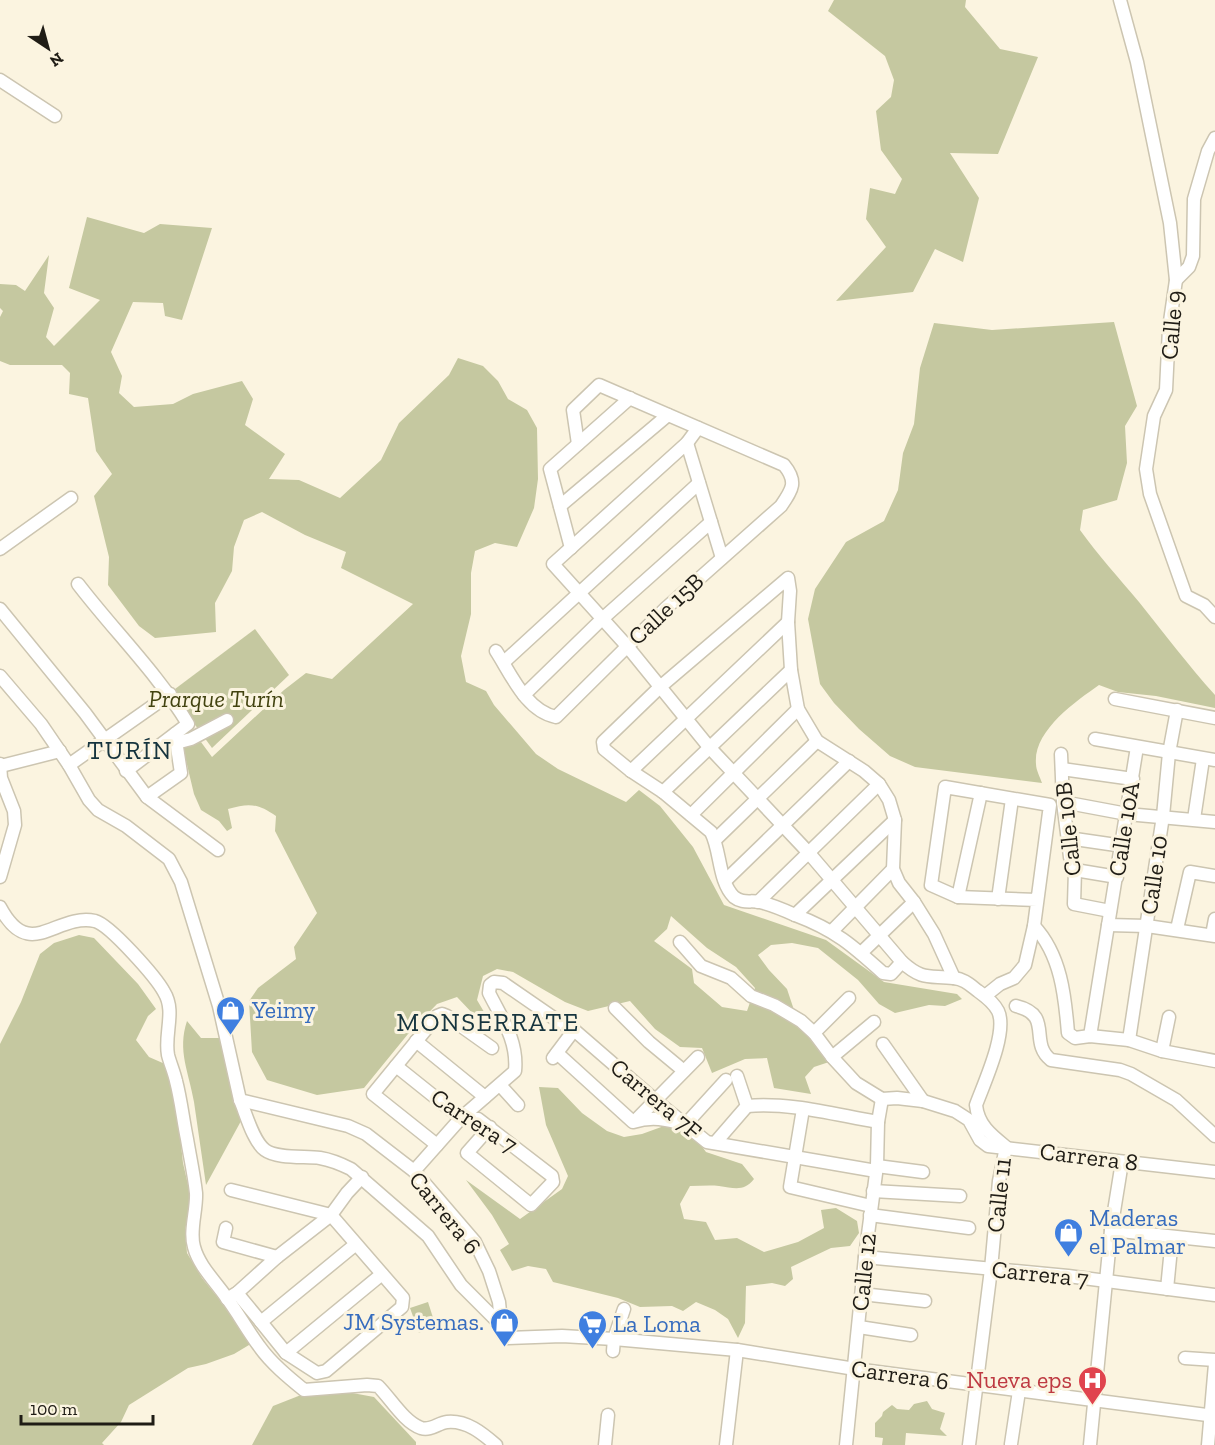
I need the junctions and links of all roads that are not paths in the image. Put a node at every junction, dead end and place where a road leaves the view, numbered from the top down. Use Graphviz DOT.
graph roads {
  1 [pos="1119,0"];
  2 [pos="0,80"];
  3 [pos="56,116"];
  4 [pos="1215,138"];
  5 [pos="1176,280"];
  6 [pos="630,398"];
  7 [pos="668,415"];
  8 [pos="698,428"];
  9 [pos="687,443"];
  10 [pos="578,444"];
  11 [pos="699,483"];
  12 [pos="71,498"];
  13 [pos="560,506"];
  14 [pos="711,522"];
  15 [pos="571,548"];
  16 [pos="0,549"];
  17 [pos="722,558"];
  18 [pos="78,584"];
  19 [pos="578,593"];
  20 [pos="0,609"];
  21 [pos="1215,617"];
  22 [pos="601,620"];
  23 [pos="788,622"];
  24 [pos="627,646"];
  25 [pos="496,651"];
  26 [pos="504,662"];
  27 [pos="791,670"];
  28 [pos="0,676"];
  29 [pos="660,687"];
  30 [pos="170,694"];
  31 [pos="524,695"];
  32 [pos="1115,699"];
  33 [pos="798,709"];
  34 [pos="1177,710"];
  35 [pos="1215,718"];
  36 [pos="687,719"];
  37 [pos="227,720"];
  38 [pos="176,739"];
  39 [pos="1095,739"];
  40 [pos="105,740"];
  41 [pos="817,741"];
  42 [pos="709,747"];
  43 [pos="1137,747"];
  44 [pos="60,751"];
  45 [pos="1169,753"];
  46 [pos="1061,754"];
  47 [pos="1209,759"];
  48 [pos="849,761"];
  49 [pos="69,765"];
  50 [pos="1062,769"];
  51 [pos="126,771"];
  52 [pos="631,771"];
  53 [pos="0,772"];
  54 [pos="733,773"];
  55 [pos="1133,779"];
  56 [pos="879,784"];
  57 [pos="663,792"];
  58 [pos="981,794"];
  59 [pos="147,797"];
  60 [pos="758,799"];
  61 [pos="1012,799"];
  62 [pos="1063,802"];
  63 [pos="1127,814"];
  64 [pos="691,815"];
  65 [pos="1163,816"];
  66 [pos="1194,819"];
  67 [pos="895,820"];
  68 [pos="1215,822"];
  69 [pos="783,825"];
  70 [pos="1068,838"];
  71 [pos="715,840"];
  72 [pos="1123,846"];
  73 [pos="218,850"];
  74 [pos="808,852"];
  75 [pos="1074,862"];
  76 [pos="893,869"];
  77 [pos="1215,876"];
  78 [pos="0,877"];
  79 [pos="1117,877"];
  80 [pos="724,880"];
  81 [pos="832,880"];
  82 [pos="958,897"];
  83 [pos="998,899"];
  84 [pos="1037,900"];
  85 [pos="758,902"];
  86 [pos="914,902"];
  87 [pos="855,906"];
  88 [pos="0,907"];
  89 [pos="1110,911"];
  90 [pos="795,915"];
  91 [pos="1215,919"];
  92 [pos="1034,926"];
  93 [pos="1108,926"];
  94 [pos="1147,926"];
  95 [pos="1177,929"];
  96 [pos="832,931"];
  97 [pos="879,934"];
  98 [pos="1214,935"];
  99 [pos="680,942"];
  100 [pos="861,953"];
  101 [pos="903,962"];
  102 [pos="954,978"];
  103 [pos="986,996"];
  104 [pos="849,998"];
  105 [pos="1016,1006"];
  106 [pos="615,1008"];
  107 [pos="1169,1017"];
  108 [pos="873,1022"];
  109 [pos="574,1030"];
  110 [pos="814,1033"];
  111 [pos="1090,1036"];
  112 [pos="1129,1040"];
  113 [pos="416,1041"];
  114 [pos="883,1044"];
  115 [pos="492,1048"];
  116 [pos="1162,1051"];
  117 [pos="698,1057"];
  118 [pos="832,1057"];
  119 [pos="1215,1061"];
  120 [pos="396,1066"];
  121 [pos="684,1071"];
  122 [pos="500,1085"];
  123 [pos="485,1096"];
  124 [pos="882,1099"];
  125 [pos="240,1100"];
  126 [pos="656,1101"];
  127 [pos="922,1101"];
  128 [pos="518,1105"];
  129 [pos="747,1106"];
  130 [pos="803,1109"];
  131 [pos="461,1118"];
  132 [pos="633,1122"];
  133 [pos="878,1122"];
  134 [pos="685,1125"];
  135 [pos="490,1127"];
  136 [pos="1215,1136"];
  137 [pos="715,1143"];
  138 [pos="437,1145"];
  139 [pos="1006,1147"];
  140 [pos="795,1156"];
  141 [pos="1122,1162"];
  142 [pos="876,1168"];
  143 [pos="414,1171"];
  144 [pos="923,1172"];
  145 [pos="1215,1172"];
  146 [pos="362,1177"];
  147 [pos="231,1190"];
  148 [pos="873,1191"];
  149 [pos="960,1196"];
  150 [pos="871,1210"];
  151 [pos="331,1215"];
  152 [pos="226,1228"];
  153 [pos="969,1228"];
  154 [pos="1111,1230"];
  155 [pos="1172,1238"];
  156 [pos="1215,1241"];
  157 [pos="356,1244"];
  158 [pos="277,1257"];
  159 [pos="865,1257"];
  160 [pos="991,1269"];
  161 [pos="382,1274"];
  162 [pos="1106,1280"];
  163 [pos="1167,1289"];
  164 [pos="862,1294"];
  165 [pos="1215,1295"];
  166 [pos="232,1296"];
  167 [pos="925,1301"];
  168 [pos="624,1309"];
  169 [pos="261,1322"];
  170 [pos="501,1325"];
  171 [pos="859,1327"];
  172 [pos="911,1335"];
  173 [pos="614,1345"];
  174 [pos="737,1350"];
  175 [pos="286,1353"];
  176 [pos="1185,1358"];
  177 [pos="1215,1362"];
  178 [pos="855,1369"];
  179 [pos="976,1386"];
  180 [pos="1019,1391"];
  181 [pos="1095,1401"];
  182 [pos="608,1415"];
  183 [pos="1212,1415"];
  184 [pos="479,1431"];
  185 [pos="1011,1444"];
  186 [pos="479,1445"];
  187 [pos="496,1445"];
  188 [pos="605,1445"];
  189 [pos="726,1445"];
  190 [pos="846,1445"];
  191 [pos="969,1445"];
  192 [pos="1090,1445"];
  193 [pos="1208,1445"];
  1 -- 5 [label="street, Calle 9"];
  2 -- 3 [label="street"];
  4 -- 5 [label="street"];
  5 -- 21 [label="street, Calle 9"];
  6 -- 7 [label="street"];
  6 -- 10 [label="street"];
  6 -- 10 [label="street"];
  7 -- 8 [label="street"];
  7 -- 13 [label="street"];
  8 -- 9 [label="street"];
  8 -- 17 [label="street, Calle 15B"];
  9 -- 11 [label="street"];
  9 -- 15 [label="street"];
  10 -- 13 [label="street"];
  11 -- 14 [label="street"];
  11 -- 19 [label="street"];
  12 -- 16 [label="street"];
  13 -- 15 [label="street"];
  14 -- 17 [label="street"];
  14 -- 22 [label="street"];
  15 -- 19 [label="street"];
  17 -- 24 [label="street, Calle 15B"];
  18 -- 30 [label="street"];
  19 -- 22 [label="street"];
  19 -- 26 [label="street"];
  20 -- 40 [label="street"];
  22 -- 24 [label="street"];
  22 -- 31 [label="street"];
  23 -- 27 [label="street"];
  23 -- 29 [label="street"];
  23 -- 36 [label="street"];
  24 -- 29 [label="street"];
  24 -- 31 [label="street, Calle 15B"];
  25 -- 26 [label="street"];
  26 -- 31 [label="street"];
  27 -- 33 [label="street"];
  27 -- 42 [label="street"];
  28 -- 44 [label="street"];
  29 -- 36 [label="street"];
  29 -- 52 [label="street"];
  30 -- 38 [label="street"];
  30 -- 40 [label="street"];
  32 -- 34 [label="street"];
  33 -- 41 [label="street"];
  33 -- 54 [label="street"];
  34 -- 35 [label="street"];
  34 -- 45 [label="street, Calle 10"];
  36 -- 42 [label="street"];
  36 -- 52 [label="street"];
  37 -- 38 [label="street"];
  38 -- 51 [label="street"];
  38 -- 59 [label="street"];
  39 -- 43 [label="street"];
  40 -- 49 [label="street"];
  40 -- 51 [label="street"];
  41 -- 48 [label="street"];
  41 -- 60 [label="street"];
  42 -- 54 [label="street"];
  42 -- 57 [label="street"];
  43 -- 45 [label="street"];
  43 -- 55 [label="street, Calle 10A"];
  44 -- 49 [label="street"];
  44 -- 53 [label="street"];
  45 -- 47 [label="street"];
  45 -- 65 [label="street, Calle 10"];
  46 -- 50 [label="street, Calle 10B"];
  47 -- 66 [label="street"];
  48 -- 56 [label="street"];
  48 -- 69 [label="street"];
  49 -- 125 [label="street"];
  50 -- 55 [label="street"];
  50 -- 62 [label="street, Calle 10B"];
  51 -- 59 [label="street"];
  52 -- 57 [label="street"];
  53 -- 78 [label="street"];
  54 -- 60 [label="street"];
  54 -- 64 [label="street"];
  55 -- 63 [label="street, Calle 10A"];
  56 -- 67 [label="street"];
  56 -- 74 [label="street"];
  57 -- 64 [label="street"];
  58 -- 61 [label="street"];
  58 -- 82 [label="street"];
  58 -- 82 [label="street"];
  59 -- 73 [label="street"];
  60 -- 69 [label="street"];
  60 -- 71 [label="street"];
  61 -- 83 [label="street"];
  61 -- 84 [label="street"];
  62 -- 63 [label="street"];
  62 -- 70 [label="street, Calle 10B"];
  63 -- 65 [label="street"];
  63 -- 72 [label="street, Calle 10A"];
  64 -- 71 [label="street"];
  65 -- 66 [label="street"];
  65 -- 94 [label="street, Calle 10"];
  66 -- 68 [label="street"];
  67 -- 76 [label="street"];
  67 -- 81 [label="street"];
  69 -- 74 [label="street"];
  69 -- 80 [label="street"];
  70 -- 72 [label="street"];
  70 -- 75 [label="street, Calle 10B"];
  71 -- 80 [label="street"];
  72 -- 79 [label="street, Calle 10A"];
  74 -- 81 [label="street"];
  74 -- 85 [label="street"];
  75 -- 79 [label="street"];
  75 -- 89 [label="street, Calle 10B"];
  76 -- 86 [label="street"];
  76 -- 87 [label="street"];
  77 -- 95 [label="street"];
  79 -- 89 [label="street, Calle 10A"];
  80 -- 85 [label="street"];
  81 -- 87 [label="street"];
  81 -- 90 [label="street"];
  82 -- 83 [label="street"];
  83 -- 84 [label="street"];
  84 -- 92 [label="street"];
  85 -- 90 [label="street"];
  86 -- 97 [label="street"];
  86 -- 102 [label="street"];
  87 -- 96 [label="street"];
  87 -- 97 [label="street"];
  88 -- 166 [label="street"];
  89 -- 93 [label="street, Calle 10A"];
  90 -- 96 [label="street"];
  91 -- 98 [label="street"];
  92 -- 103 [label="street"];
  92 -- 111 [label="street"];
  93 -- 94 [label="street"];
  93 -- 111 [label="street"];
  94 -- 95 [label="street"];
  94 -- 112 [label="street, Calle 10"];
  95 -- 98 [label="street"];
  96 -- 100 [label="street"];
  97 -- 100 [label="street"];
  97 -- 101 [label="street"];
  99 -- 110 [label="street"];
  100 -- 101 [label="street"];
  101 -- 102 [label="street"];
  102 -- 103 [label="street"];
  103 -- 139 [label="street, Calle 11"];
  104 -- 110 [label="street"];
  105 -- 136 [label="street"];
  106 -- 121 [label="street"];
  107 -- 116 [label="street"];
  108 -- 118 [label="street"];
  109 -- 122 [label="street, Carrera 7F"];
  109 -- 126 [label="street, Carrera 7F"];
  109 -- 132 [label="street"];
  110 -- 118 [label="street"];
  111 -- 112 [label="street"];
  112 -- 116 [label="street"];
  113 -- 115 [label="street"];
  113 -- 120 [label="street"];
  113 -- 123 [label="street"];
  114 -- 127 [label="street"];
  116 -- 119 [label="street"];
  117 -- 121 [label="street"];
  118 -- 124 [label="street"];
  120 -- 131 [label="street, Carrera 7"];
  120 -- 138 [label="street"];
  121 -- 126 [label="street"];
  122 -- 123 [label="street"];
  122 -- 128 [label="street"];
  123 -- 131 [label="street"];
  124 -- 127 [label="street, Carrera 8"];
  124 -- 133 [label="street, Calle 12"];
  125 -- 143 [label="street, Carrera 6"];
  125 -- 146 [label="street"];
  126 -- 132 [label="street"];
  126 -- 134 [label="street, Carrera 7F"];
  127 -- 139 [label="street, Carrera 8"];
  129 -- 130 [label="street"];
  129 -- 134 [label="street"];
  129 -- 137 [label="street"];
  130 -- 133 [label="street"];
  130 -- 140 [label="street"];
  131 -- 135 [label="street, Carrera 7"];
  131 -- 138 [label="street"];
  132 -- 134 [label="street"];
  133 -- 142 [label="street, Calle 12"];
  134 -- 137 [label="street, Carrera 7F"];
  135 -- 135 [label="street, Carrera 7"];
  137 -- 140 [label="street, Carrera 7F"];
  138 -- 143 [label="street"];
  139 -- 141 [label="street, Carrera 8"];
  139 -- 160 [label="street, Calle 11"];
  140 -- 142 [label="street, Carrera 7F"];
  140 -- 150 [label="street"];
  141 -- 145 [label="street, Carrera 8"];
  141 -- 154 [label="street"];
  142 -- 144 [label="street, Carrera 7F"];
  142 -- 148 [label="street, Calle 12"];
  143 -- 170 [label="street, Carrera 6"];
  146 -- 151 [label="street"];
  146 -- 170 [label="street"];
  147 -- 151 [label="street"];
  148 -- 149 [label="street"];
  148 -- 150 [label="street, Calle 12"];
  150 -- 153 [label="street"];
  150 -- 159 [label="street, Calle 12"];
  151 -- 157 [label="street"];
  151 -- 158 [label="street"];
  152 -- 158 [label="street"];
  154 -- 155 [label="street"];
  154 -- 162 [label="street"];
  155 -- 156 [label="street"];
  155 -- 163 [label="street"];
  157 -- 161 [label="street"];
  157 -- 169 [label="street"];
  158 -- 166 [label="street"];
  159 -- 160 [label="street, Carrera 7"];
  159 -- 164 [label="street, Calle 12"];
  160 -- 162 [label="street, Carrera 7"];
  160 -- 179 [label="street, Calle 11"];
  161 -- 175 [label="street"];
  161 -- 175 [label="street"];
  162 -- 163 [label="street, Carrera 7"];
  162 -- 181 [label="street"];
  163 -- 165 [label="street, Carrera 7"];
  164 -- 167 [label="street"];
  164 -- 171 [label="street, Calle 12"];
  166 -- 169 [label="street"];
  166 -- 184 [label="street"];
  168 -- 173 [label="street"];
  169 -- 175 [label="street"];
  170 -- 173 [label="street, Carrera 6"];
  171 -- 172 [label="street"];
  171 -- 178 [label="street, Calle 12"];
  173 -- 174 [label="street, Carrera 6"];
  174 -- 178 [label="street, Carrera 6"];
  174 -- 189 [label="street"];
  176 -- 177 [label="street"];
  177 -- 183 [label="street"];
  178 -- 179 [label="street, Carrera 6"];
  178 -- 190 [label="street, Calle 12"];
  179 -- 180 [label="street, Carrera 6"];
  179 -- 191 [label="street, Calle 11"];
  180 -- 181 [label="street, Carrera 6"];
  180 -- 185 [label="street"];
  181 -- 183 [label="street, Carrera 6"];
  181 -- 192 [label="street"];
  182 -- 188 [label="street"];
  183 -- 193 [label="street"];
  184 -- 186 [label="street"];
  184 -- 187 [label="street"];
}
